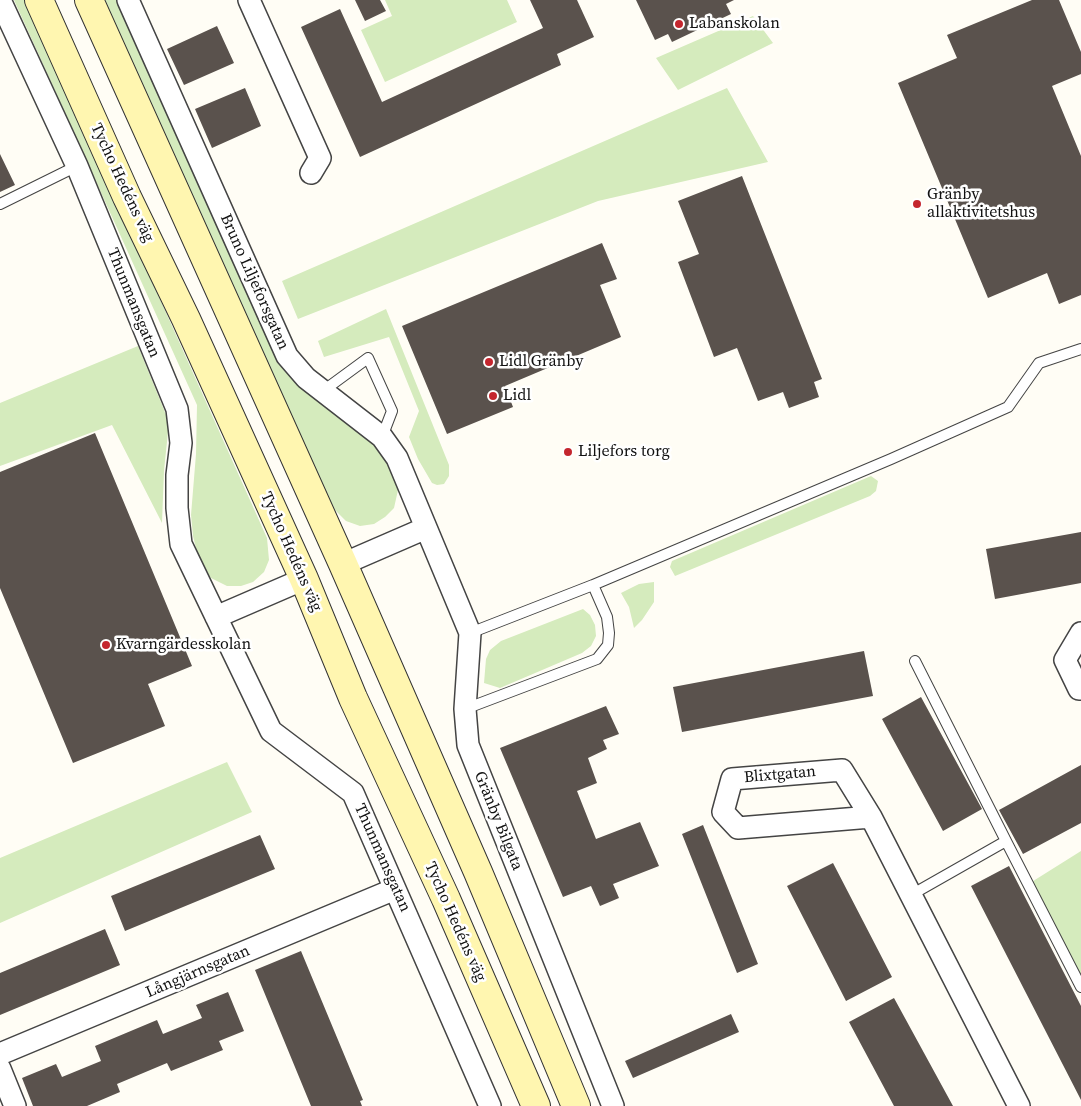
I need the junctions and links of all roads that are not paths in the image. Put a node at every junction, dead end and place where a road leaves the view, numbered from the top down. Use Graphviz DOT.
graph roads {
  1 [pos="0,0"];
  2 [pos="39,0"];
  3 [pos="89,0"];
  4 [pos="128,0"];
  5 [pos="250,0"];
  6 [pos="77,166"];
  7 [pos="311,172"];
  8 [pos="0,204"];
  9 [pos="1081,349"];
  10 [pos="323,391"];
  11 [pos="382,437"];
  12 [pos="426,528"];
  13 [pos="342,564"];
  14 [pos="304,579"];
  15 [pos="593,585"];
  16 [pos="216,617"];
  17 [pos="470,633"];
  18 [pos="1081,633"];
  19 [pos="915,661"];
  20 [pos="1081,689"];
  21 [pos="465,709"];
  22 [pos="871,817"];
  23 [pos="1006,841"];
  24 [pos="395,888"];
  25 [pos="910,895"];
  26 [pos="1081,988"];
  27 [pos="0,1054"];
  28 [pos="0,1069"];
  29 [pos="15,1106"];
  30 [pos="490,1106"];
  31 [pos="536,1106"];
  32 [pos="576,1106"];
  33 [pos="613,1106"];
  34 [pos="1019,1106"];
  1 -- 6 [label="street, Thunmansgatan"];
  2 -- 14 [label="main road, Tycho Hedéns väg"];
  3 -- 13 [label="main road"];
  4 -- 10 [label="street, Bruno Liljeforsgatan"];
  5 -- 7 [label="street"];
  6 -- 8 [label="lane"];
  6 -- 16 [label="street, Thunmansgatan"];
  9 -- 15 [label="lane"];
  10 -- 11 [label="street, Bruno Liljeforsgatan"];
  10 -- 11 [label="lane"];
  11 -- 12 [label="street, Bruno Liljeforsgatan"];
  12 -- 13 [label="street"];
  12 -- 17 [label="street, Gränby Bilgata"];
  13 -- 32 [label="main road"];
  14 -- 16 [label="street"];
  14 -- 31 [label="main road, Tycho Hedéns väg"];
  15 -- 17 [label="lane"];
  15 -- 21 [label="lane"];
  16 -- 24 [label="street, Thunmansgatan"];
  17 -- 21 [label="street, Gränby Bilgata"];
  18 -- 20 [label="street"];
  19 -- 23 [label="lane"];
  21 -- 33 [label="street, Gränby Bilgata"];
  22 -- 22 [label="street, Blixtgatan"];
  22 -- 25 [label="street, Blixtgatan"];
  23 -- 25 [label="lane"];
  23 -- 26 [label="lane"];
  24 -- 27 [label="street, Långjärnsgatan"];
  24 -- 30 [label="street, Thunmansgatan"];
  25 -- 34 [label="street, Blixtgatan"];
  28 -- 29 [label="street"];
}
